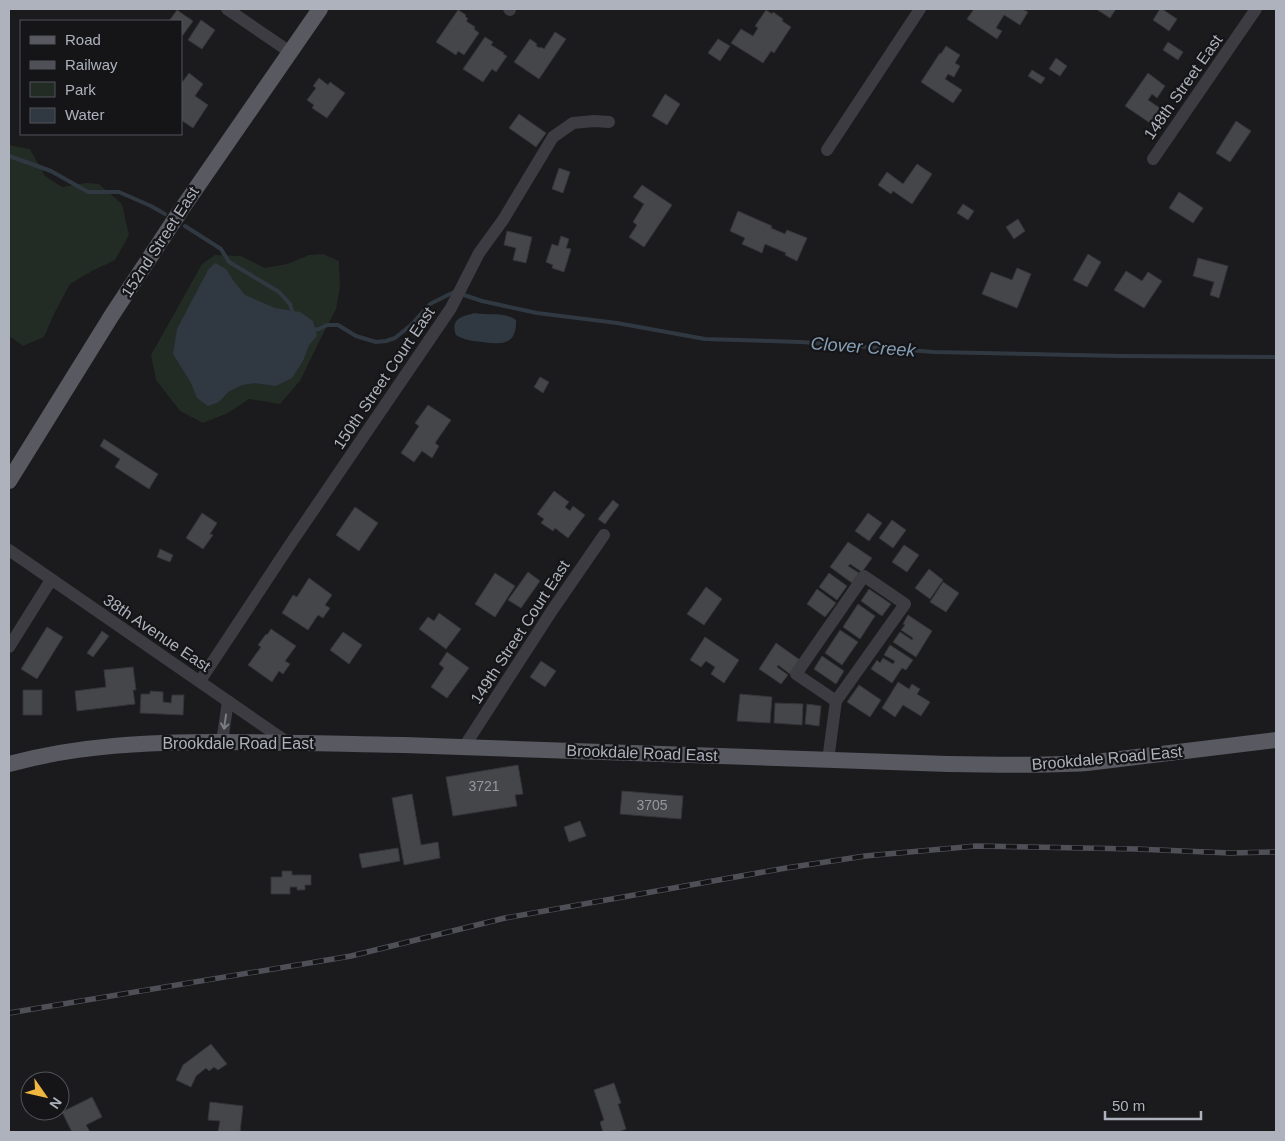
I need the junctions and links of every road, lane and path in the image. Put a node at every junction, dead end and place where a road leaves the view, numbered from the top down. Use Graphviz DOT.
graph roads {
  1 [pos="227,9"];
  2 [pos="320,9"];
  3 [pos="920,9"];
  4 [pos="1256,9"];
  5 [pos="290,52"];
  6 [pos="609,122"];
  7 [pos="827,150"];
  8 [pos="1153,159"];
  9 [pos="9,481"];
  10 [pos="604,535"];
  11 [pos="9,550"];
  12 [pos="51,580"];
  13 [pos="9,647"];
  14 [pos="200,681"];
  15 [pos="228,701"];
  16 [pos="836,701"];
  17 [pos="1276,740"];
  18 [pos="222,742"];
  19 [pos="287,742"];
  20 [pos="464,747"];
  21 [pos="828,760"];
  22 [pos="9,764"];
  1 -- 5 [label="street"];
  2 -- 5 [label="main road, 152nd Street East"];
  3 -- 7 [label="street"];
  4 -- 8 [label="street, 148th Street East"];
  5 -- 9 [label="main road, 152nd Street East"];
  6 -- 14 [label="street, 150th Street Court East"];
  10 -- 20 [label="street, 149th Street Court East"];
  11 -- 12 [label="street, 38th Avenue East"];
  12 -- 13 [label="street"];
  12 -- 14 [label="street, 38th Avenue East"];
  14 -- 15 [label="street, 38th Avenue East"];
  15 -- 18 [label="street, one-way"];
  15 -- 19 [label="street, 38th Avenue East"];
  16 -- 16 [label="street"];
  16 -- 21 [label="street"];
  17 -- 21 [label="main road, Brookdale Road East"];
  18 -- 19 [label="main road, Brookdale Road East"];
  18 -- 22 [label="main road, Brookdale Road East"];
  19 -- 20 [label="main road, Brookdale Road East"];
  20 -- 21 [label="main road, Brookdale Road East"];
}
